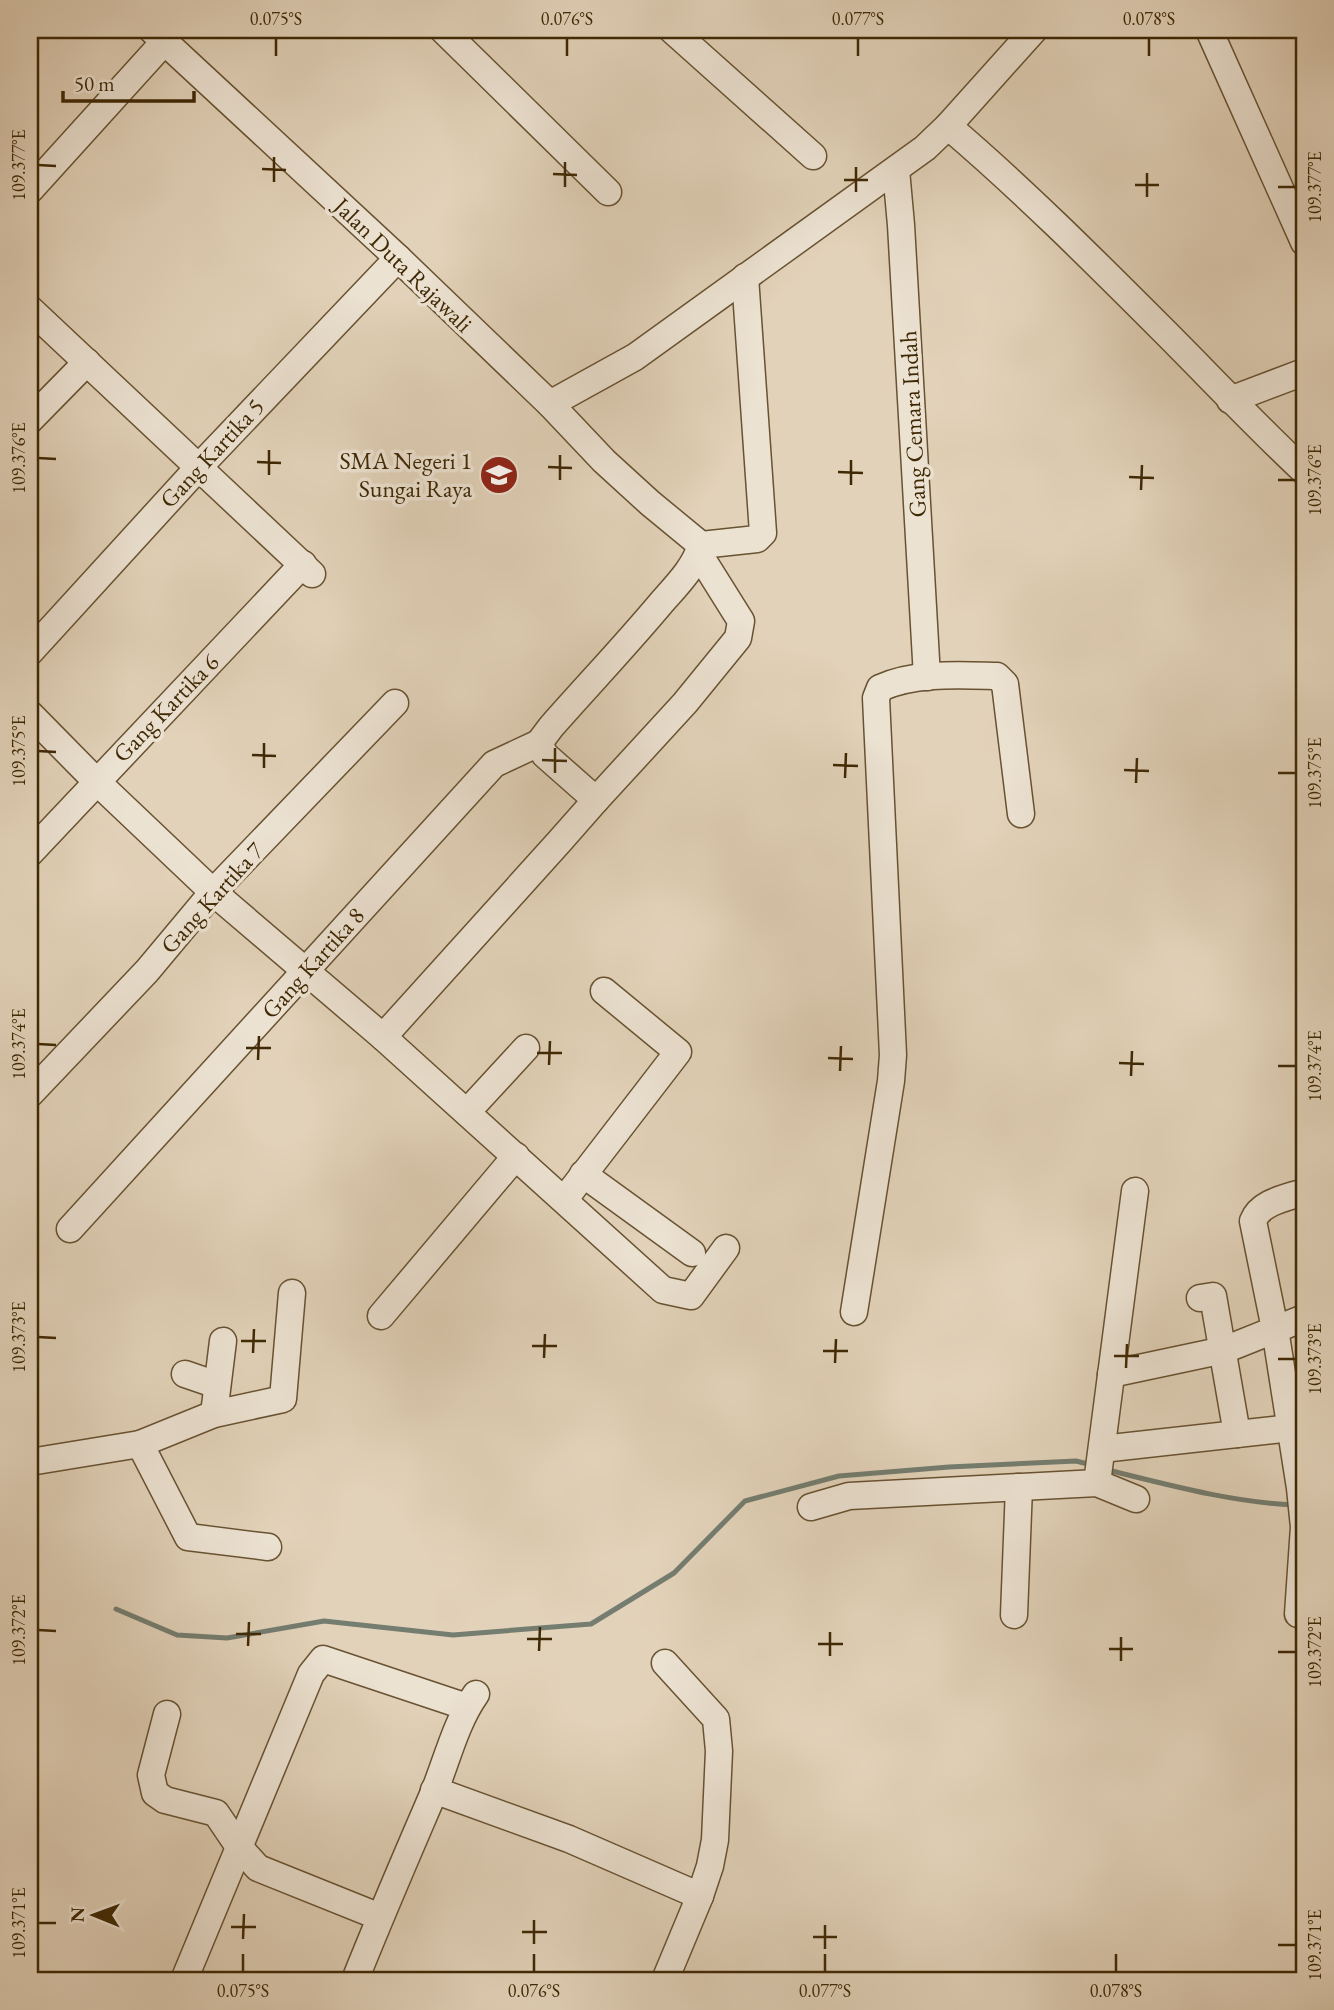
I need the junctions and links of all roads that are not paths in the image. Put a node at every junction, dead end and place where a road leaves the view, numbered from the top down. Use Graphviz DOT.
graph roads {
  1 [pos="443,30"];
  2 [pos="672,30"];
  3 [pos="1034,30"];
  4 [pos="1209,30"];
  5 [pos="159,36"];
  6 [pos="948,126"];
  7 [pos="813,156"];
  8 [pos="896,170"];
  9 [pos="30,190"];
  10 [pos="608,192"];
  11 [pos="1304,242"];
  12 [pos="398,258"];
  13 [pos="745,277"];
  14 [pos="30,309"];
  15 [pos="87,362"];
  16 [pos="1304,372"];
  17 [pos="1230,400"];
  18 [pos="550,404"];
  19 [pos="30,420"];
  20 [pos="198,468"];
  21 [pos="1304,471"];
  22 [pos="700,549"];
  23 [pos="30,652"];
  24 [pos="928,677"];
  25 [pos="395,703"];
  26 [pos="30,714"];
  27 [pos="539,743"];
  28 [pos="96,781"];
  29 [pos="596,800"];
  30 [pos="1021,814"];
  31 [pos="30,853"];
  32 [pos="213,892"];
  33 [pos="305,972"];
  34 [pos="604,991"];
  35 [pos="383,1037"];
  36 [pos="526,1048"];
  37 [pos="30,1094"];
  38 [pos="467,1112"];
  39 [pos="516,1156"];
  40 [pos="583,1174"];
  41 [pos="1135,1191"];
  42 [pos="1304,1192"];
  43 [pos="564,1200"];
  44 [pos="71,1229"];
  45 [pos="726,1248"];
  46 [pos="692,1253"];
  47 [pos="292,1293"];
  48 [pos="1200,1298"];
  49 [pos="854,1312"];
  50 [pos="382,1316"];
  51 [pos="1304,1318"];
  52 [pos="1275,1329"];
  53 [pos="223,1341"];
  54 [pos="1224,1350"];
  55 [pos="185,1374"];
  56 [pos="1111,1374"];
  57 [pos="217,1385"];
  58 [pos="214,1414"];
  59 [pos="1292,1428"];
  60 [pos="1237,1434"];
  61 [pos="140,1444"];
  62 [pos="30,1462"];
  63 [pos="1099,1467"];
  64 [pos="1019,1487"];
  65 [pos="1136,1499"];
  66 [pos="811,1507"];
  67 [pos="268,1547"];
  68 [pos="1298,1614"];
  69 [pos="1014,1615"];
  70 [pos="665,1663"];
  71 [pos="167,1714"];
  72 [pos="434,1790"];
  73 [pos="239,1847"];
  74 [pos="700,1896"];
  75 [pos="380,1917"];
  76 [pos="184,1980"];
  77 [pos="355,1980"];
  78 [pos="665,1980"];
  1 -- 10 [label="street"];
  2 -- 7 [label="street"];
  3 -- 6 [label="street"];
  4 -- 11 [label="street"];
  5 -- 9 [label="street"];
  5 -- 12 [label="street, Jalan Duta Rajawali"];
  6 -- 8 [label="street"];
  6 -- 17 [label="street"];
  8 -- 13 [label="street"];
  8 -- 24 [label="street, Gang Cemara Indah"];
  12 -- 18 [label="street, Jalan Duta Rajawali"];
  12 -- 20 [label="street, Gang Kartika 5"];
  13 -- 18 [label="street"];
  13 -- 22 [label="street"];
  14 -- 15 [label="street"];
  15 -- 19 [label="street"];
  15 -- 20 [label="street"];
  16 -- 17 [label="street"];
  17 -- 21 [label="street"];
  18 -- 22 [label="street, Jalan Duta Rajawali"];
  20 -- 23 [label="street, Gang Kartika 5"];
  20 -- 28 [label="street, Gang Kartika 6"];
  22 -- 27 [label="street, Gang Kartika 8"];
  22 -- 29 [label="street, Jalan Duta Rajawali"];
  24 -- 30 [label="street"];
  24 -- 49 [label="street"];
  25 -- 32 [label="street, Gang Kartika 7"];
  26 -- 28 [label="street"];
  27 -- 29 [label="street"];
  27 -- 33 [label="street, Gang Kartika 8"];
  28 -- 31 [label="street, Gang Kartika 6"];
  28 -- 32 [label="street"];
  29 -- 35 [label="street, Jalan Duta Rajawali"];
  32 -- 33 [label="street"];
  32 -- 37 [label="street, Gang Kartika 7"];
  33 -- 35 [label="street"];
  33 -- 44 [label="street, Gang Kartika 8"];
  34 -- 40 [label="street"];
  35 -- 38 [label="street"];
  36 -- 38 [label="street"];
  38 -- 39 [label="street"];
  39 -- 43 [label="street"];
  39 -- 50 [label="street"];
  40 -- 43 [label="street"];
  40 -- 46 [label="street"];
  41 -- 56 [label="street"];
  42 -- 52 [label="street"];
  43 -- 45 [label="street"];
  47 -- 58 [label="street"];
  48 -- 54 [label="street"];
  51 -- 52 [label="street"];
  52 -- 54 [label="street"];
  52 -- 59 [label="street"];
  53 -- 57 [label="street"];
  54 -- 56 [label="street"];
  54 -- 60 [label="street"];
  55 -- 57 [label="street"];
  56 -- 63 [label="street"];
  57 -- 58 [label="street"];
  58 -- 61 [label="street"];
  59 -- 60 [label="street"];
  59 -- 68 [label="street"];
  60 -- 63 [label="street"];
  61 -- 62 [label="street"];
  61 -- 67 [label="street"];
  63 -- 64 [label="street"];
  63 -- 65 [label="street"];
  64 -- 66 [label="street"];
  64 -- 69 [label="street"];
  70 -- 74 [label="street"];
  71 -- 73 [label="street"];
  72 -- 73 [label="street"];
  72 -- 74 [label="street"];
  72 -- 75 [label="street"];
  73 -- 75 [label="street"];
  73 -- 76 [label="street"];
  74 -- 78 [label="street"];
  75 -- 77 [label="street"];
}
